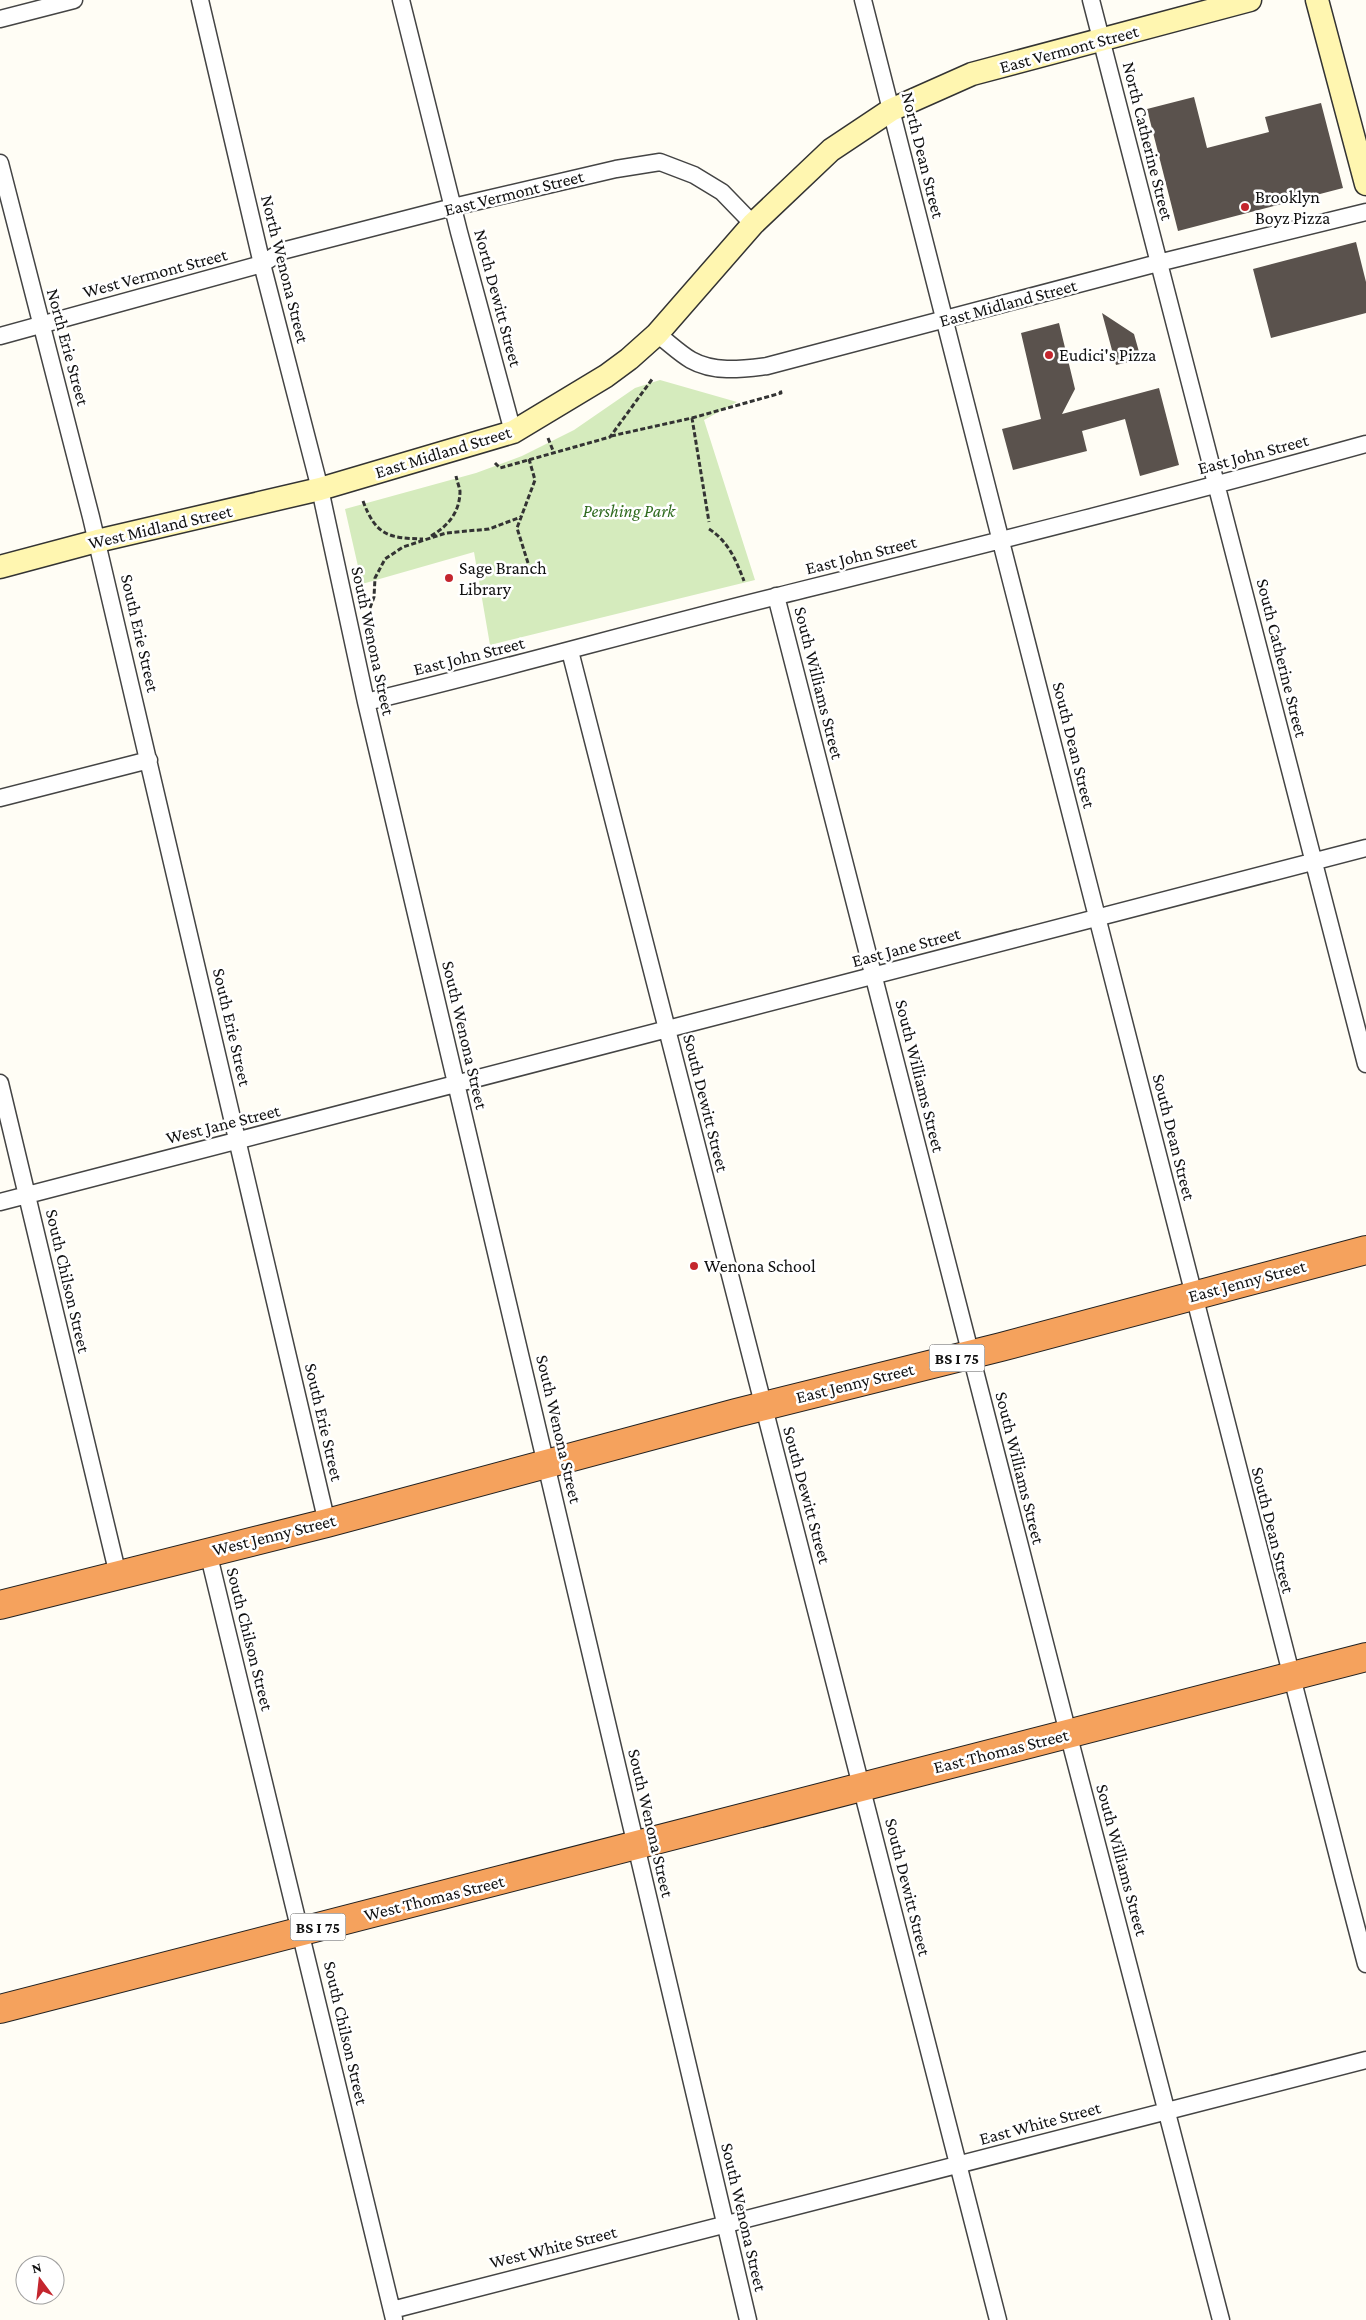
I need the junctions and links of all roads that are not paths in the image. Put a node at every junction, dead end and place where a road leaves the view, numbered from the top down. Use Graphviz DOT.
graph roads {
  1 [pos="74,0"];
  2 [pos="200,0"];
  3 [pos="401,0"];
  4 [pos="863,0"];
  5 [pos="1091,0"];
  6 [pos="1250,0"];
  7 [pos="1317,0"];
  8 [pos="0,19"];
  9 [pos="1102,40"];
  10 [pos="891,110"];
  11 [pos="0,163"];
  12 [pos="1366,184"];
  13 [pos="453,207"];
  14 [pos="1366,212"];
  15 [pos="753,224"];
  16 [pos="1158,263"];
  17 [pos="262,264"];
  18 [pos="943,320"];
  19 [pos="41,325"];
  20 [pos="657,334"];
  21 [pos="0,336"];
  22 [pos="513,432"];
  23 [pos="1366,444"];
  24 [pos="1217,485"];
  25 [pos="320,489"];
  26 [pos="97,541"];
  27 [pos="1001,541"];
  28 [pos="332,547"];
  29 [pos="0,567"];
  30 [pos="776,596"];
  31 [pos="570,651"];
  32 [pos="366,702"];
  33 [pos="149,760"];
  34 [pos="0,798"];
  35 [pos="1366,848"];
  36 [pos="1314,862"];
  37 [pos="1098,918"];
  38 [pos="874,976"];
  39 [pos="666,1028"];
  40 [pos="1366,1064"];
  41 [pos="0,1083"];
  42 [pos="456,1084"];
  43 [pos="238,1141"];
  44 [pos="27,1195"];
  45 [pos="0,1202"];
  46 [pos="1366,1250"];
  47 [pos="1193,1294"];
  48 [pos="970,1354"];
  49 [pos="763,1406"];
  50 [pos="547,1463"];
  51 [pos="327,1523"];
  52 [pos="208,1552"];
  53 [pos="118,1575"];
  54 [pos="0,1606"];
  55 [pos="1366,1658"];
  56 [pos="1290,1677"];
  57 [pos="1068,1733"];
  58 [pos="862,1787"];
  59 [pos="636,1847"];
  60 [pos="302,1931"];
  61 [pos="1366,1964"];
  62 [pos="0,2010"];
  63 [pos="1366,2060"];
  64 [pos="1167,2110"];
  65 [pos="959,2166"];
  66 [pos="725,2224"];
  67 [pos="393,2315"];
  68 [pos="748,2320"];
  69 [pos="998,2320"];
  70 [pos="1221,2320"];
  1 -- 8 [label="street"];
  2 -- 17 [label="street, North Wenona Street"];
  3 -- 13 [label="street, North Dewitt Street"];
  4 -- 10 [label="street, North Dean Street"];
  5 -- 9 [label="street, North Catherine Street"];
  6 -- 9 [label="main road, East Vermont Street"];
  7 -- 12 [label="main road"];
  9 -- 10 [label="main road, East Vermont Street"];
  9 -- 16 [label="street, North Catherine Street"];
  10 -- 15 [label="main road, East Midland Street"];
  10 -- 18 [label="street, North Dean Street"];
  11 -- 19 [label="street, North Erie Street"];
  13 -- 15 [label="street, East Vermont Street"];
  13 -- 17 [label="street, East Vermont Street"];
  13 -- 22 [label="street, North Dewitt Street"];
  14 -- 16 [label="street, East Midland Street"];
  15 -- 20 [label="main road, East Midland Street"];
  16 -- 18 [label="street, East Midland Street"];
  16 -- 24 [label="street, South Catherine Street"];
  17 -- 19 [label="street, West Vermont Street"];
  17 -- 25 [label="street, North Wenona Street"];
  18 -- 20 [label="street, East Midland Street"];
  18 -- 27 [label="street, South Dean Street"];
  19 -- 21 [label="street, West Vermont Street"];
  19 -- 26 [label="street, North Erie Street"];
  20 -- 22 [label="main road, East Midland Street"];
  22 -- 25 [label="main road, East Midland Street"];
  23 -- 24 [label="street, East John Street"];
  24 -- 27 [label="street, East John Street"];
  24 -- 36 [label="street, South Catherine Street"];
  25 -- 26 [label="main road, West Midland Street"];
  25 -- 28 [label="street, North Wenona Street"];
  26 -- 29 [label="main road, West Midland Street"];
  26 -- 33 [label="street, South Erie Street"];
  27 -- 30 [label="street, East John Street"];
  27 -- 37 [label="street, South Dean Street"];
  28 -- 32 [label="street, South Wenona Street"];
  30 -- 31 [label="street, East John Street"];
  30 -- 38 [label="street, South Williams Street"];
  31 -- 32 [label="street, East John Street"];
  31 -- 39 [label="street, South Dewitt Street"];
  32 -- 42 [label="street, South Wenona Street"];
  33 -- 34 [label="street"];
  33 -- 43 [label="street, South Erie Street"];
  35 -- 36 [label="street, East Jane Street"];
  36 -- 37 [label="street, East Jane Street"];
  36 -- 40 [label="street, South Catherine Street"];
  37 -- 38 [label="street, East Jane Street"];
  37 -- 47 [label="street, South Dean Street"];
  38 -- 39 [label="street, East Jane Street"];
  38 -- 48 [label="street, South Williams Street"];
  39 -- 42 [label="street, East Jane Street"];
  39 -- 49 [label="street, South Dewitt Street"];
  41 -- 44 [label="street, South Chilson Street"];
  42 -- 43 [label="street, West Jane Street"];
  42 -- 50 [label="street, South Wenona Street"];
  43 -- 44 [label="street, West Jane Street"];
  43 -- 51 [label="street, South Erie Street"];
  44 -- 45 [label="street, West Jane Street"];
  44 -- 53 [label="street, South Chilson Street"];
  46 -- 47 [label="highway, East Jenny Street / BS I 75"];
  47 -- 48 [label="highway, East Jenny Street / BS I 75"];
  47 -- 56 [label="street, South Dean Street"];
  48 -- 49 [label="highway, East Jenny Street / BS I 75"];
  48 -- 57 [label="street, South Williams Street"];
  49 -- 50 [label="highway, East Jenny Street / BS I 75"];
  49 -- 58 [label="street, South Dewitt Street"];
  50 -- 51 [label="highway, West Jenny Street / BS I 75"];
  50 -- 59 [label="street, South Wenona Street"];
  51 -- 52 [label="highway, West Jenny Street / BS I 75"];
  52 -- 53 [label="highway, West Jenny Street / BS I 75"];
  52 -- 60 [label="street, South Chilson Street"];
  53 -- 54 [label="highway, West Jenny Street / BS I 75"];
  55 -- 56 [label="highway, East Thomas Street / BS I 75"];
  56 -- 57 [label="highway, East Thomas Street / BS I 75"];
  56 -- 61 [label="street, South Dean Street"];
  57 -- 58 [label="highway, East Thomas Street / BS I 75"];
  57 -- 64 [label="street, South Williams Street"];
  58 -- 59 [label="highway, East Thomas Street / BS I 75"];
  58 -- 65 [label="street, South Dewitt Street"];
  59 -- 60 [label="highway, West Thomas Street / BS I 75"];
  59 -- 66 [label="street, South Wenona Street"];
  60 -- 62 [label="highway, West Thomas Street / BS I 75"];
  60 -- 67 [label="street, South Chilson Street"];
  63 -- 64 [label="street, East White Street"];
  64 -- 65 [label="street, East White Street"];
  64 -- 70 [label="street, South Williams Street"];
  65 -- 66 [label="street, East White Street"];
  65 -- 69 [label="street, South Dewitt Street"];
  66 -- 67 [label="street, West White Street"];
  66 -- 68 [label="street, South Wenona Street"];
}
